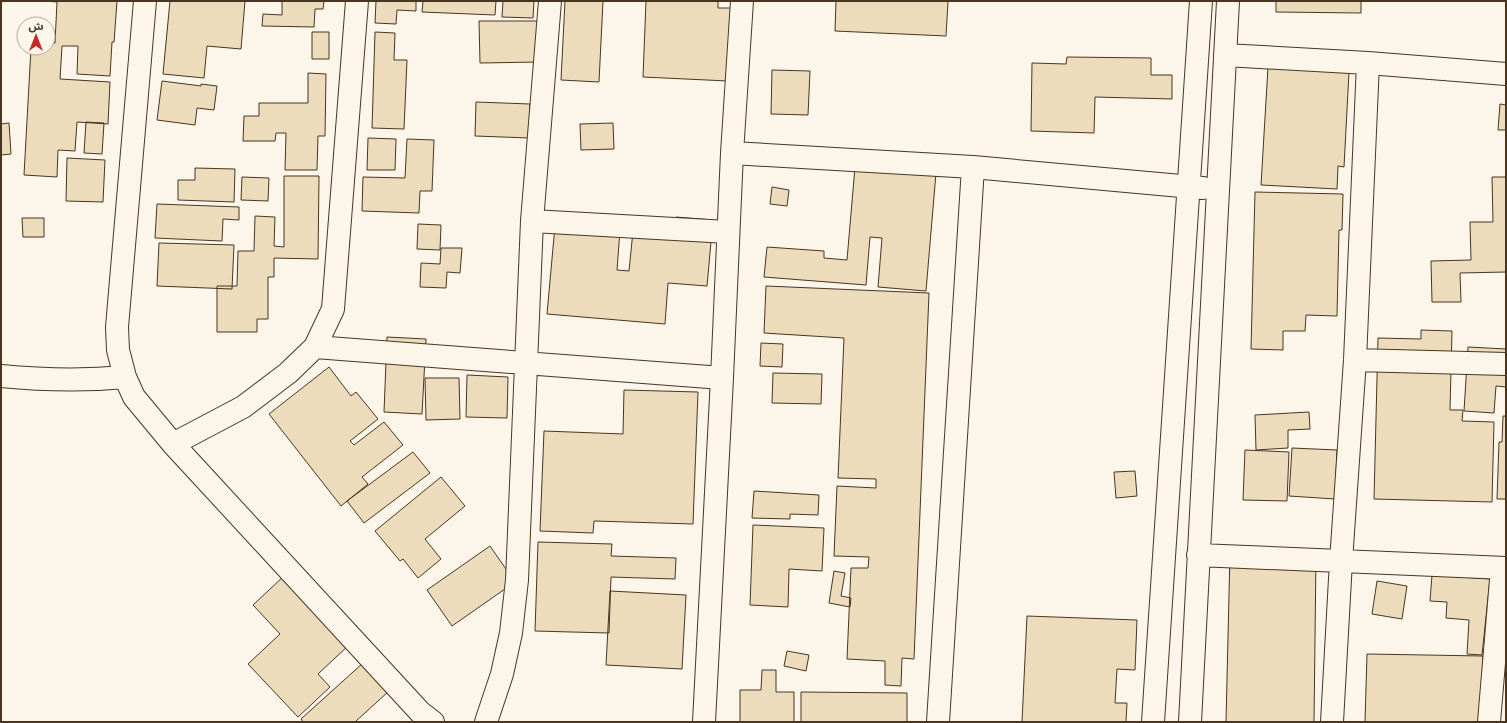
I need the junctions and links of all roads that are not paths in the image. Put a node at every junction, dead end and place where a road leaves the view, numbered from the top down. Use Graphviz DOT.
graph roads {
  1 [pos="145,1"];
  2 [pos="357,1"];
  3 [pos="550,1"];
  4 [pos="742,1"];
  5 [pos="1202,1"];
  6 [pos="1228,1"];
  7 [pos="1225,55"];
  8 [pos="1368,63"];
  9 [pos="1506,74"];
  10 [pos="732,153"];
  11 [pos="973,167"];
  12 [pos="1189,186"];
  13 [pos="1218,189"];
  14 [pos="532,220"];
  15 [pos="728,232"];
  16 [pos="315,347"];
  17 [pos="1355,360"];
  18 [pos="525,364"];
  19 [pos="1506,364"];
  20 [pos="1,376"];
  21 [pos="125,377"];
  22 [pos="722,378"];
  23 [pos="173,444"];
  24 [pos="1198,555"];
  25 [pos="1341,561"];
  26 [pos="1504,568"];
  27 [pos="432,722"];
  28 [pos="486,722"];
  29 [pos="704,722"];
  30 [pos="938,722"];
  31 [pos="1153,722"];
  32 [pos="1190,722"];
  33 [pos="1332,722"];
  34 [pos="1489,722"];
  1 -- 21 [label="street"];
  2 -- 16 [label="street"];
  3 -- 14 [label="street"];
  4 -- 10 [label="street"];
  5 -- 12 [label="street"];
  6 -- 7 [label="street"];
  7 -- 8 [label="street"];
  7 -- 13 [label="street"];
  8 -- 9 [label="street"];
  8 -- 17 [label="street"];
  10 -- 11 [label="street"];
  10 -- 15 [label="street"];
  11 -- 12 [label="street"];
  11 -- 30 [label="street"];
  12 -- 13 [label="street"];
  12 -- 31 [label="street"];
  13 -- 24 [label="street"];
  14 -- 15 [label="street"];
  14 -- 18 [label="street"];
  15 -- 22 [label="street"];
  16 -- 18 [label="street"];
  16 -- 23 [label="street"];
  17 -- 19 [label="street"];
  17 -- 25 [label="street"];
  18 -- 22 [label="street"];
  18 -- 28 [label="street"];
  20 -- 21 [label="street"];
  21 -- 23 [label="street"];
  22 -- 29 [label="street"];
  23 -- 27 [label="street"];
  24 -- 25 [label="street"];
  24 -- 32 [label="street"];
  25 -- 26 [label="street"];
  25 -- 33 [label="street"];
  26 -- 34 [label="street"];
}
